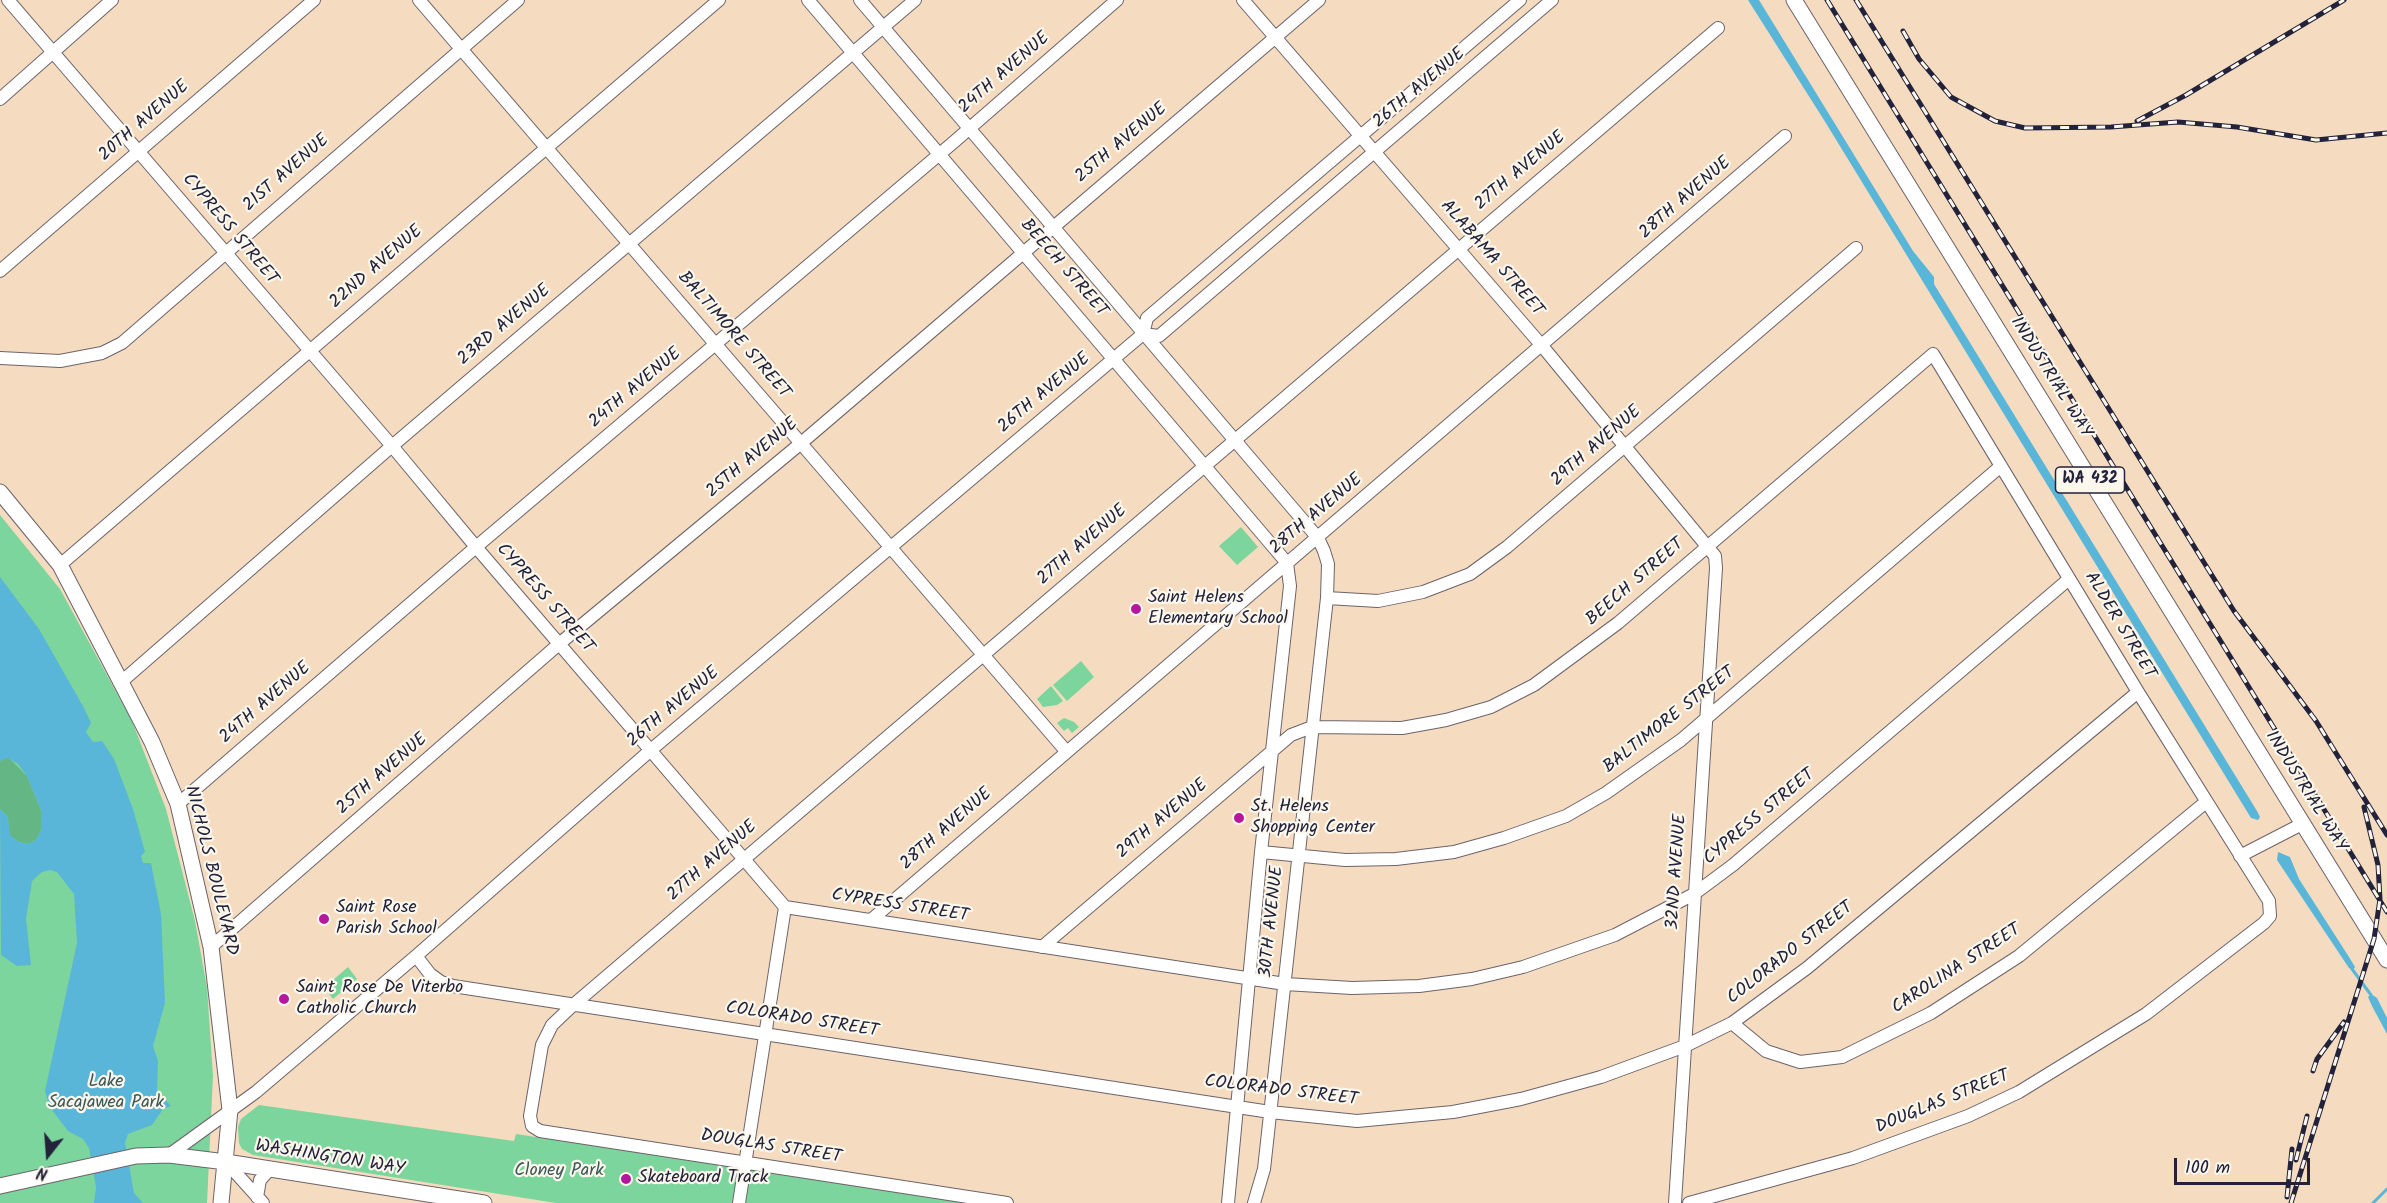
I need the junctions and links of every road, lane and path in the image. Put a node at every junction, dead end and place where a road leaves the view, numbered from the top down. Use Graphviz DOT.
graph roads {
  1 [pos="8,0"];
  2 [pos="112,0"];
  3 [pos="314,0"];
  4 [pos="418,0"];
  5 [pos="518,0"];
  6 [pos="719,0"];
  7 [pos="808,0"];
  8 [pos="860,0"];
  9 [pos="915,0"];
  10 [pos="1117,0"];
  11 [pos="1243,0"];
  12 [pos="1319,0"];
  13 [pos="1520,0"];
  14 [pos="1552,0"];
  15 [pos="1794,0"];
  16 [pos="884,28"];
  17 [pos="1718,28"];
  18 [pos="1276,37"];
  19 [pos="461,48"];
  20 [pos="51,51"];
  21 [pos="854,54"];
  22 [pos="0,99"];
  23 [pos="970,129"];
  24 [pos="1361,134"];
  25 [pos="1785,136"];
  26 [pos="546,146"];
  27 [pos="140,151"];
  28 [pos="1375,151"];
  29 [pos="940,154"];
  30 [pos="1052,228"];
  31 [pos="629,245"];
  32 [pos="1856,248"];
  33 [pos="1458,249"];
  34 [pos="1024,252"];
  35 [pos="224,253"];
  36 [pos="0,271"];
  37 [pos="1143,334"];
  38 [pos="716,345"];
  39 [pos="1543,347"];
  40 [pos="310,350"];
  41 [pos="1933,354"];
  42 [pos="0,358"];
  43 [pos="1115,358"];
  44 [pos="1234,441"];
  45 [pos="800,444"];
  46 [pos="392,446"];
  47 [pos="1626,446"];
  48 [pos="1206,464"];
  49 [pos="2001,466"];
  50 [pos="0,492"];
  51 [pos="1318,538"];
  52 [pos="1708,545"];
  53 [pos="476,547"];
  54 [pos="891,550"];
  55 [pos="1287,563"];
  56 [pos="60,565"];
  57 [pos="2069,579"];
  58 [pos="1327,598"];
  59 [pos="559,644"];
  60 [pos="982,656"];
  61 [pos="120,683"];
  62 [pos="2138,692"];
  63 [pos="1706,719"];
  64 [pos="1312,727"];
  65 [pos="652,749"];
  66 [pos="1066,752"];
  67 [pos="1271,752"];
  68 [pos="2206,802"];
  69 [pos="178,804"];
  70 [pos="2302,824"];
  71 [pos="1261,852"];
  72 [pos="1298,856"];
  73 [pos="2241,856"];
  74 [pos="743,860"];
  75 [pos="1694,894"];
  76 [pos="785,908"];
  77 [pos="2270,916"];
  78 [pos="871,920"];
  79 [pos="211,947"];
  80 [pos="1042,947"];
  81 [pos="416,956"];
  82 [pos="2387,960"];
  83 [pos="1248,980"];
  84 [pos="1285,984"];
  85 [pos="572,1006"];
  86 [pos="1732,1023"];
  87 [pos="765,1034"];
  88 [pos="1685,1046"];
  89 [pos="1235,1107"];
  90 [pos="230,1110"];
  91 [pos="1270,1112"];
  92 [pos="532,1126"];
  93 [pos="169,1155"];
  94 [pos="226,1162"];
  95 [pos="746,1163"];
  96 [pos="270,1169"];
  97 [pos="0,1186"];
  98 [pos="260,1200"];
  99 [pos="221,1203"];
  100 [pos="483,1203"];
  101 [pos="739,1203"];
  102 [pos="1007,1203"];
  103 [pos="1228,1203"];
  104 [pos="1254,1203"];
  105 [pos="1675,1203"];
  106 [pos="1689,1203"];
  1 -- 20 [label="street, CYPRESS STREET"];
  2 -- 20 [label="street"];
  3 -- 27 [label="street, 20TH AVENUE"];
  4 -- 19 [label="street, BALTIMORE STREET"];
  5 -- 19 [label="street, 21ST AVENUE"];
  6 -- 26 [label="street, 22ND AVENUE"];
  7 -- 21 [label="street, BEECH STREET"];
  8 -- 16 [label="street, BEECH STREET"];
  9 -- 16 [label="street, 23RD AVENUE"];
  10 -- 23 [label="street, 24TH AVENUE"];
  11 -- 18 [label="street, ALABAMA STREET"];
  12 -- 18 [label="street, 25TH AVENUE"];
  13 -- 24 [label="street, 26TH AVENUE"];
  14 -- 28 [label="street, 26TH AVENUE"];
  15 -- 70 [label="main road, INDUSTRIAL WAY / WA 432"];
  16 -- 21 [label="street, 23RD AVENUE"];
  16 -- 23 [label="street, BEECH STREET"];
  17 -- 33 [label="street, 27TH AVENUE"];
  18 -- 24 [label="street, ALABAMA STREET"];
  18 -- 30 [label="street, 25TH AVENUE"];
  19 -- 26 [label="street, BALTIMORE STREET"];
  19 -- 35 [label="street, 21ST AVENUE"];
  20 -- 22 [label="street"];
  20 -- 27 [label="street, CYPRESS STREET"];
  21 -- 29 [label="street, BEECH STREET"];
  21 -- 31 [label="street, 23RD AVENUE"];
  23 -- 29 [label="street, 24TH AVENUE"];
  23 -- 30 [label="street, BEECH STREET"];
  24 -- 28 [label="street, ALABAMA STREET"];
  24 -- 37 [label="street, 26TH AVENUE"];
  25 -- 39 [label="street, 28TH AVENUE"];
  26 -- 31 [label="street, BALTIMORE STREET"];
  26 -- 40 [label="street, 22ND AVENUE"];
  27 -- 35 [label="street, CYPRESS STREET"];
  27 -- 36 [label="street, 20TH AVENUE"];
  28 -- 33 [label="street, ALABAMA STREET"];
  28 -- 37 [label="street, 26TH AVENUE"];
  29 -- 34 [label="street, BEECH STREET"];
  29 -- 38 [label="street, 24TH AVENUE"];
  30 -- 34 [label="street, 25TH AVENUE"];
  30 -- 37 [label="street, BEECH STREET"];
  31 -- 38 [label="street, BALTIMORE STREET"];
  31 -- 46 [label="street, 23RD AVENUE"];
  32 -- 47 [label="street, 29TH AVENUE"];
  33 -- 39 [label="street, ALABAMA STREET"];
  33 -- 44 [label="street, 27TH AVENUE"];
  34 -- 43 [label="street, BEECH STREET"];
  34 -- 45 [label="street, 25TH AVENUE"];
  35 -- 40 [label="street, CYPRESS STREET"];
  35 -- 42 [label="street, 21ST AVENUE"];
  37 -- 43 [label="street, 26TH AVENUE"];
  37 -- 44 [label="street, BEECH STREET"];
  38 -- 45 [label="street, BALTIMORE STREET"];
  38 -- 53 [label="street, 24TH AVENUE"];
  39 -- 47 [label="street, ALABAMA STREET"];
  39 -- 51 [label="street, 28TH AVENUE"];
  40 -- 46 [label="street, CYPRESS STREET"];
  40 -- 56 [label="street, 22ND AVENUE"];
  41 -- 49 [label="street, ALDER STREET"];
  41 -- 52 [label="street, BEECH STREET"];
  43 -- 48 [label="street, BEECH STREET"];
  43 -- 54 [label="street, 26TH AVENUE"];
  44 -- 48 [label="street, 27TH AVENUE"];
  44 -- 51 [label="street, BEECH STREET"];
  45 -- 54 [label="street, BALTIMORE STREET"];
  45 -- 59 [label="street, 25TH AVENUE"];
  46 -- 53 [label="street, CYPRESS STREET"];
  46 -- 61 [label="street, 23RD AVENUE"];
  47 -- 52 [label="street, ALABAMA STREET"];
  47 -- 58 [label="street, 29TH AVENUE"];
  48 -- 55 [label="street, BEECH STREET"];
  48 -- 60 [label="street, 27TH AVENUE"];
  49 -- 57 [label="street, ALDER STREET"];
  49 -- 63 [label="street, BALTIMORE STREET"];
  50 -- 56 [label="main road, NICHOLS BOULEVARD"];
  51 -- 55 [label="street, 28TH AVENUE"];
  51 -- 58 [label="street, 30TH AVENUE"];
  52 -- 63 [label="street, 32ND AVENUE"];
  52 -- 64 [label="street, BEECH STREET"];
  53 -- 59 [label="street, CYPRESS STREET"];
  53 -- 69 [label="street, 24TH AVENUE"];
  54 -- 60 [label="street, BALTIMORE STREET"];
  54 -- 65 [label="street, 26TH AVENUE"];
  55 -- 66 [label="street, 28TH AVENUE"];
  55 -- 67 [label="street, 30TH AVENUE"];
  56 -- 61 [label="main road, NICHOLS BOULEVARD"];
  57 -- 62 [label="street, ALDER STREET"];
  57 -- 75 [label="street, CYPRESS STREET"];
  58 -- 64 [label="street, 30TH AVENUE"];
  59 -- 65 [label="street, CYPRESS STREET"];
  59 -- 79 [label="street, 25TH AVENUE"];
  60 -- 66 [label="street, BALTIMORE STREET"];
  60 -- 74 [label="street, 27TH AVENUE"];
  61 -- 69 [label="main road, NICHOLS BOULEVARD"];
  62 -- 68 [label="street, ALDER STREET"];
  62 -- 86 [label="street, COLORADO STREET"];
  63 -- 72 [label="street, BALTIMORE STREET"];
  63 -- 75 [label="street, 32ND AVENUE"];
  64 -- 67 [label="street, 29TH AVENUE"];
  64 -- 72 [label="street, 30TH AVENUE"];
  65 -- 74 [label="street, CYPRESS STREET"];
  65 -- 81 [label="street, 26TH AVENUE"];
  66 -- 78 [label="street, 28TH AVENUE"];
  67 -- 71 [label="street, 30TH AVENUE"];
  67 -- 80 [label="street, 29TH AVENUE"];
  68 -- 73 [label="street, ALDER STREET"];
  68 -- 86 [label="street, CAROLINA STREET"];
  69 -- 79 [label="main road, NICHOLS BOULEVARD"];
  70 -- 73 [label="street"];
  70 -- 82 [label="main road, INDUSTRIAL WAY / WA 432"];
  71 -- 72 [label="street, BALTIMORE STREET"];
  71 -- 83 [label="street, 30TH AVENUE"];
  72 -- 84 [label="street, 30TH AVENUE"];
  73 -- 77 [label="street, ALDER STREET"];
  74 -- 76 [label="street, CYPRESS STREET"];
  74 -- 85 [label="street, 27TH AVENUE"];
  75 -- 84 [label="street, CYPRESS STREET"];
  75 -- 88 [label="street, 32ND AVENUE"];
  76 -- 78 [label="street, CYPRESS STREET"];
  76 -- 87 [label="street"];
  77 -- 106 [label="street, DOUGLAS STREET"];
  78 -- 80 [label="street, CYPRESS STREET"];
  79 -- 90 [label="main road, NICHOLS BOULEVARD"];
  80 -- 83 [label="street, CYPRESS STREET"];
  81 -- 85 [label="street, COLORADO STREET"];
  81 -- 90 [label="street, 26TH AVENUE"];
  83 -- 84 [label="street, CYPRESS STREET"];
  83 -- 89 [label="street, 30TH AVENUE"];
  84 -- 91 [label="street, 30TH AVENUE"];
  85 -- 87 [label="street, COLORADO STREET"];
  85 -- 92 [label="street, 27TH AVENUE"];
  86 -- 88 [label="street, COLORADO STREET"];
  87 -- 89 [label="street, COLORADO STREET"];
  87 -- 95 [label="street"];
  88 -- 91 [label="street, COLORADO STREET"];
  88 -- 105 [label="street, 32ND AVENUE"];
  89 -- 91 [label="street, COLORADO STREET"];
  89 -- 103 [label="street, 30TH AVENUE"];
  90 -- 93 [label="street"];
  90 -- 94 [label="main road, NICHOLS BOULEVARD"];
  91 -- 104 [label="street, 30TH AVENUE"];
  92 -- 95 [label="street, DOUGLAS STREET"];
  93 -- 94 [label="main road, WASHINGTON WAY"];
  93 -- 97 [label="main road, WASHINGTON WAY"];
  94 -- 96 [label="main road, WASHINGTON WAY"];
  94 -- 98 [label="street"];
  94 -- 99 [label="main road, NICHOLS BOULEVARD"];
  95 -- 101 [label="street"];
  95 -- 102 [label="street, DOUGLAS STREET"];
  96 -- 98 [label="street"];
  96 -- 100 [label="main road, WASHINGTON WAY"];
}
